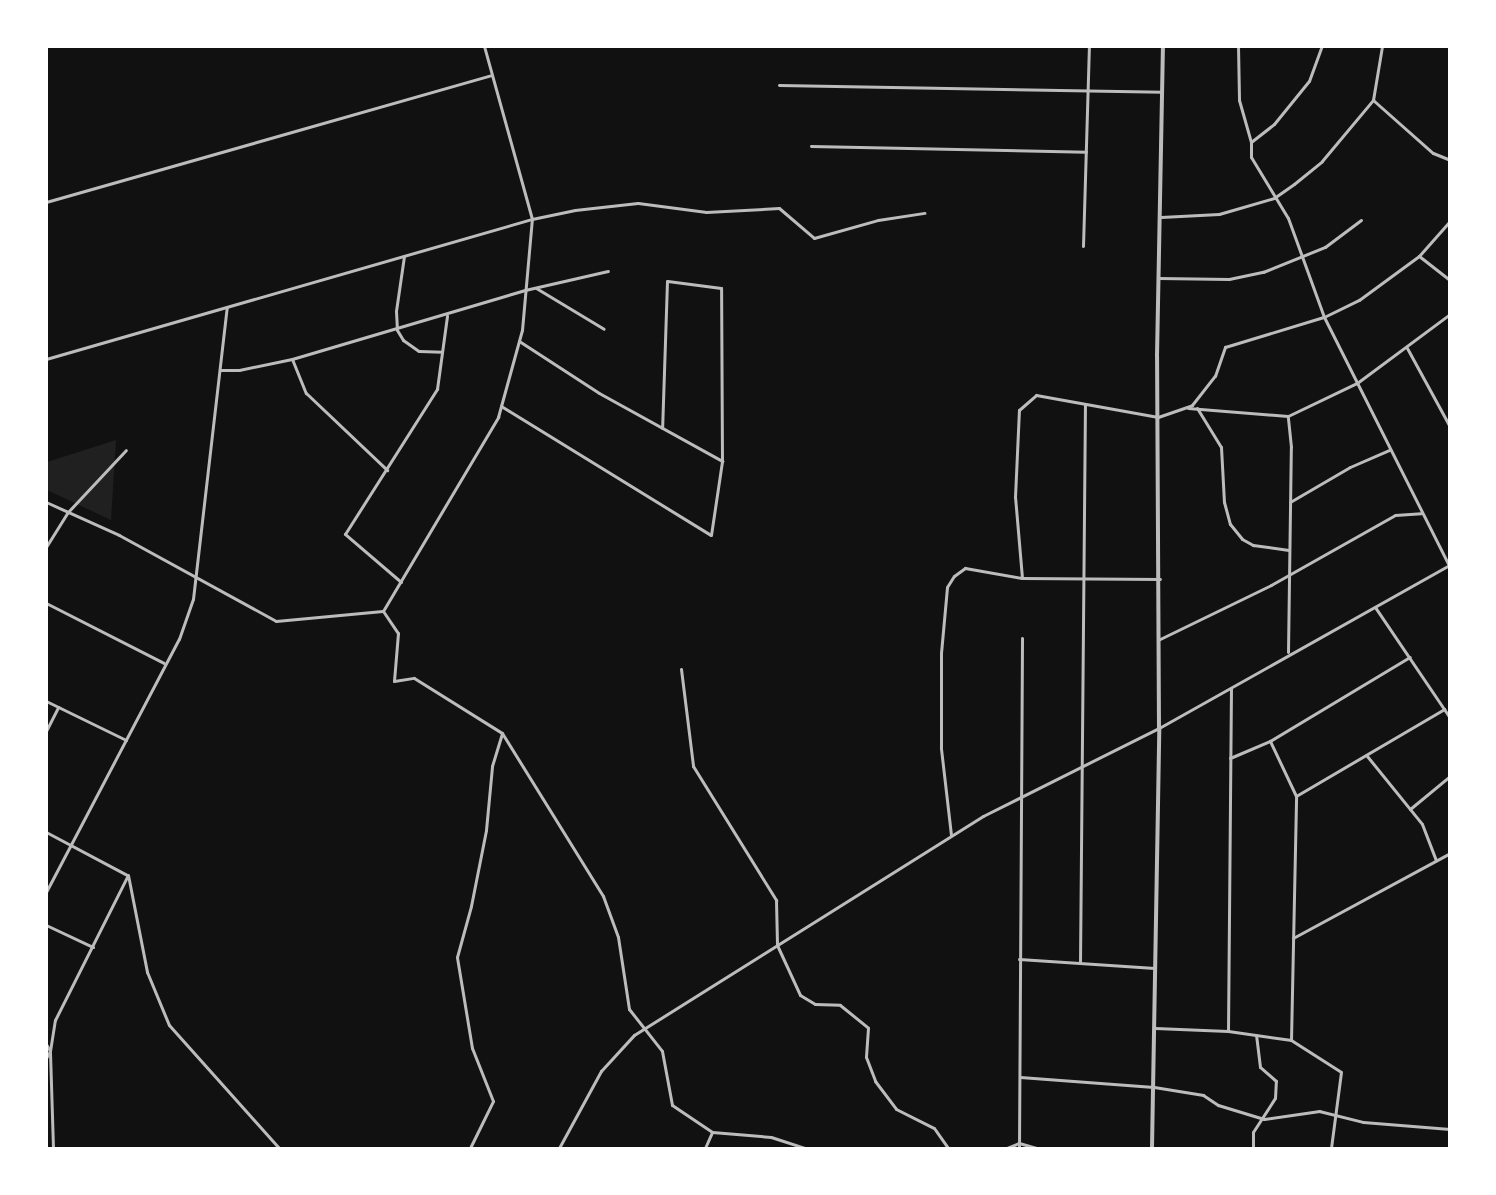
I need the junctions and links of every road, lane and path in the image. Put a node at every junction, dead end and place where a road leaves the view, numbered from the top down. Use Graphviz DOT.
graph roads {
  1 [pos="484,46"];
  2 [pos="1089,46"];
  3 [pos="1163,46"];
  4 [pos="1239,46"];
  5 [pos="1322,46"];
  6 [pos="1382,46"];
  7 [pos="491,75"];
  8 [pos="779,85"];
  9 [pos="1088,89"];
  10 [pos="1162,92"];
  11 [pos="1373,100"];
  12 [pos="1251,142"];
  13 [pos="812,146"];
  14 [pos="1086,152"];
  15 [pos="1449,160"];
  16 [pos="1274,198"];
  17 [pos="46,202"];
  18 [pos="924,213"];
  19 [pos="1161,217"];
  20 [pos="532,219"];
  21 [pos="1361,220"];
  22 [pos="1449,221"];
  23 [pos="1083,246"];
  24 [pos="404,256"];
  25 [pos="1419,256"];
  26 [pos="1303,258"];
  27 [pos="608,271"];
  28 [pos="1159,278"];
  29 [pos="1449,280"];
  30 [pos="536,288"];
  31 [pos="525,290"];
  32 [pos="227,307"];
  33 [pos="1449,314"];
  34 [pos="447,316"];
  35 [pos="1324,317"];
  36 [pos="397,330"];
  37 [pos="604,330"];
  38 [pos="519,341"];
  39 [pos="1407,348"];
  40 [pos="442,352"];
  41 [pos="292,359"];
  42 [pos="46,360"];
  43 [pos="220,370"];
  44 [pos="1357,383"];
  45 [pos="1085,405"];
  46 [pos="501,406"];
  47 [pos="1186,407"];
  48 [pos="1197,408"];
  49 [pos="1288,416"];
  50 [pos="1158,417"];
  51 [pos="1449,427"];
  52 [pos="662,428"];
  53 [pos="126,450"];
  54 [pos="1389,450"];
  55 [pos="722,460"];
  56 [pos="388,470"];
  57 [pos="46,502"];
  58 [pos="1290,502"];
  59 [pos="67,513"];
  60 [pos="1421,513"];
  61 [pos="46,547"];
  62 [pos="1289,550"];
  63 [pos="1449,565"];
  64 [pos="1288,574"];
  65 [pos="197,578"];
  66 [pos="1022,578"];
  67 [pos="1160,579"];
  68 [pos="1084,581"];
  69 [pos="401,582"];
  70 [pos="46,603"];
  71 [pos="1375,607"];
  72 [pos="383,610"];
  73 [pos="1022,638"];
  74 [pos="1160,639"];
  75 [pos="1288,652"];
  76 [pos="1410,657"];
  77 [pos="164,663"];
  78 [pos="681,669"];
  79 [pos="1231,688"];
  80 [pos="46,701"];
  81 [pos="58,707"];
  82 [pos="1444,709"];
  83 [pos="1449,718"];
  84 [pos="1159,728"];
  85 [pos="46,731"];
  86 [pos="502,733"];
  87 [pos="126,740"];
  88 [pos="1270,741"];
  89 [pos="1367,756"];
  90 [pos="1230,758"];
  91 [pos="1082,764"];
  92 [pos="1449,776"];
  93 [pos="1019,796"];
  94 [pos="1296,796"];
  95 [pos="1410,809"];
  96 [pos="46,832"];
  97 [pos="951,836"];
  98 [pos="72,846"];
  99 [pos="1449,853"];
  100 [pos="1436,860"];
  101 [pos="128,876"];
  102 [pos="46,892"];
  103 [pos="46,925"];
  104 [pos="1293,938"];
  105 [pos="777,945"];
  106 [pos="93,947"];
  107 [pos="1019,959"];
  108 [pos="1080,963"];
  109 [pos="1156,968"];
  110 [pos="1155,1028"];
  111 [pos="644,1029"];
  112 [pos="1228,1031"];
  113 [pos="1256,1035"];
  114 [pos="1291,1040"];
  115 [pos="46,1044"];
  116 [pos="50,1051"];
  117 [pos="46,1058"];
  118 [pos="1020,1077"];
  119 [pos="1154,1087"];
  120 [pos="1264,1119"];
  121 [pos="1449,1129"];
  122 [pos="712,1132"];
  123 [pos="1019,1143"];
  124 [pos="53,1149"];
  125 [pos="279,1149"];
  126 [pos="470,1149"];
  127 [pos="559,1149"];
  128 [pos="705,1149"];
  129 [pos="805,1149"];
  130 [pos="948,1149"];
  131 [pos="990,1149"];
  132 [pos="1019,1149"];
  133 [pos="1036,1149"];
  134 [pos="1152,1149"];
  135 [pos="1254,1149"];
  136 [pos="1330,1149"];
  1 -- 7 [label="street"];
  2 -- 9 [label="street"];
  3 -- 10 [label="street"];
  4 -- 12 [label="street"];
  5 -- 12 [label="street"];
  6 -- 11 [label="street"];
  7 -- 17 [label="street"];
  7 -- 20 [label="street"];
  8 -- 9 [label="street"];
  9 -- 10 [label="street"];
  9 -- 14 [label="street"];
  10 -- 19 [label="street"];
  11 -- 15 [label="street"];
  11 -- 16 [label="street"];
  12 -- 16 [label="street"];
  13 -- 14 [label="street"];
  14 -- 23 [label="street"];
  16 -- 19 [label="street"];
  16 -- 26 [label="street"];
  18 -- 20 [label="street"];
  19 -- 28 [label="street"];
  20 -- 24 [label="street"];
  20 -- 31 [label="street"];
  21 -- 26 [label="street"];
  22 -- 25 [label="street"];
  24 -- 32 [label="street"];
  24 -- 36 [label="street"];
  25 -- 29 [label="street"];
  25 -- 35 [label="street"];
  26 -- 28 [label="street"];
  26 -- 35 [label="street"];
  27 -- 30 [label="street"];
  28 -- 50 [label="street"];
  30 -- 31 [label="street"];
  30 -- 37 [label="street"];
  31 -- 34 [label="street"];
  31 -- 38 [label="street"];
  32 -- 42 [label="street"];
  32 -- 43 [label="street"];
  33 -- 39 [label="street"];
  34 -- 36 [label="street"];
  34 -- 40 [label="street"];
  35 -- 44 [label="street"];
  35 -- 47 [label="street"];
  36 -- 40 [label="street"];
  36 -- 41 [label="street"];
  38 -- 46 [label="street"];
  38 -- 52 [label="street"];
  39 -- 44 [label="street"];
  39 -- 51 [label="street"];
  40 -- 56 [label="street"];
  41 -- 43 [label="street"];
  41 -- 56 [label="street"];
  43 -- 65 [label="street"];
  44 -- 49 [label="street"];
  44 -- 54 [label="street"];
  45 -- 50 [label="street"];
  45 -- 66 [label="street"];
  45 -- 68 [label="street"];
  46 -- 55 [label="street"];
  46 -- 69 [label="street"];
  47 -- 48 [label="street"];
  47 -- 50 [label="street"];
  48 -- 49 [label="street"];
  48 -- 62 [label="street"];
  49 -- 58 [label="street"];
  50 -- 67 [label="street"];
  52 -- 55 [label="street"];
  52 -- 55 [label="street"];
  53 -- 59 [label="street"];
  54 -- 58 [label="street"];
  54 -- 60 [label="street"];
  56 -- 69 [label="street"];
  57 -- 59 [label="street"];
  58 -- 62 [label="street"];
  59 -- 61 [label="street"];
  59 -- 65 [label="street"];
  60 -- 63 [label="street"];
  60 -- 64 [label="street"];
  62 -- 64 [label="street"];
  63 -- 71 [label="street"];
  64 -- 74 [label="street"];
  64 -- 75 [label="street"];
  65 -- 72 [label="street"];
  65 -- 77 [label="street"];
  66 -- 68 [label="street"];
  66 -- 97 [label="street"];
  67 -- 68 [label="street"];
  67 -- 74 [label="street"];
  68 -- 91 [label="street"];
  69 -- 72 [label="street"];
  70 -- 77 [label="street"];
  71 -- 75 [label="street"];
  71 -- 76 [label="street"];
  72 -- 86 [label="street"];
  73 -- 93 [label="street"];
  74 -- 84 [label="street"];
  75 -- 79 [label="street"];
  76 -- 82 [label="street"];
  76 -- 88 [label="street"];
  77 -- 87 [label="street"];
  78 -- 105 [label="street"];
  79 -- 84 [label="street"];
  79 -- 90 [label="street"];
  80 -- 81 [label="street"];
  81 -- 85 [label="street"];
  81 -- 87 [label="street"];
  82 -- 83 [label="street"];
  82 -- 89 [label="street"];
  84 -- 91 [label="street"];
  84 -- 109 [label="street"];
  86 -- 111 [label="street"];
  86 -- 126 [label="street"];
  87 -- 98 [label="street"];
  88 -- 90 [label="street"];
  88 -- 94 [label="street"];
  89 -- 94 [label="street"];
  89 -- 95 [label="street"];
  90 -- 112 [label="street"];
  91 -- 93 [label="street"];
  91 -- 108 [label="street"];
  92 -- 95 [label="street"];
  93 -- 97 [label="street"];
  93 -- 107 [label="street"];
  94 -- 104 [label="street"];
  95 -- 100 [label="street"];
  96 -- 98 [label="street"];
  97 -- 105 [label="street"];
  98 -- 101 [label="street"];
  98 -- 102 [label="street"];
  99 -- 100 [label="street"];
  100 -- 104 [label="street"];
  101 -- 106 [label="street"];
  101 -- 125 [label="street"];
  103 -- 106 [label="street"];
  104 -- 114 [label="street"];
  105 -- 111 [label="street"];
  105 -- 130 [label="street"];
  106 -- 116 [label="street"];
  107 -- 108 [label="street"];
  107 -- 118 [label="street"];
  108 -- 109 [label="street"];
  109 -- 110 [label="street"];
  110 -- 112 [label="street"];
  110 -- 119 [label="street"];
  111 -- 122 [label="street"];
  111 -- 127 [label="street"];
  112 -- 113 [label="street"];
  113 -- 114 [label="street"];
  113 -- 120 [label="street"];
  114 -- 136 [label="street"];
  115 -- 116 [label="street"];
  116 -- 117 [label="street"];
  116 -- 124 [label="street"];
  118 -- 119 [label="street"];
  118 -- 123 [label="street"];
  119 -- 120 [label="street"];
  119 -- 134 [label="street"];
  120 -- 121 [label="street"];
  120 -- 135 [label="street"];
  122 -- 128 [label="street"];
  122 -- 129 [label="street"];
  123 -- 131 [label="street"];
  123 -- 132 [label="street"];
  123 -- 133 [label="street"];
}
